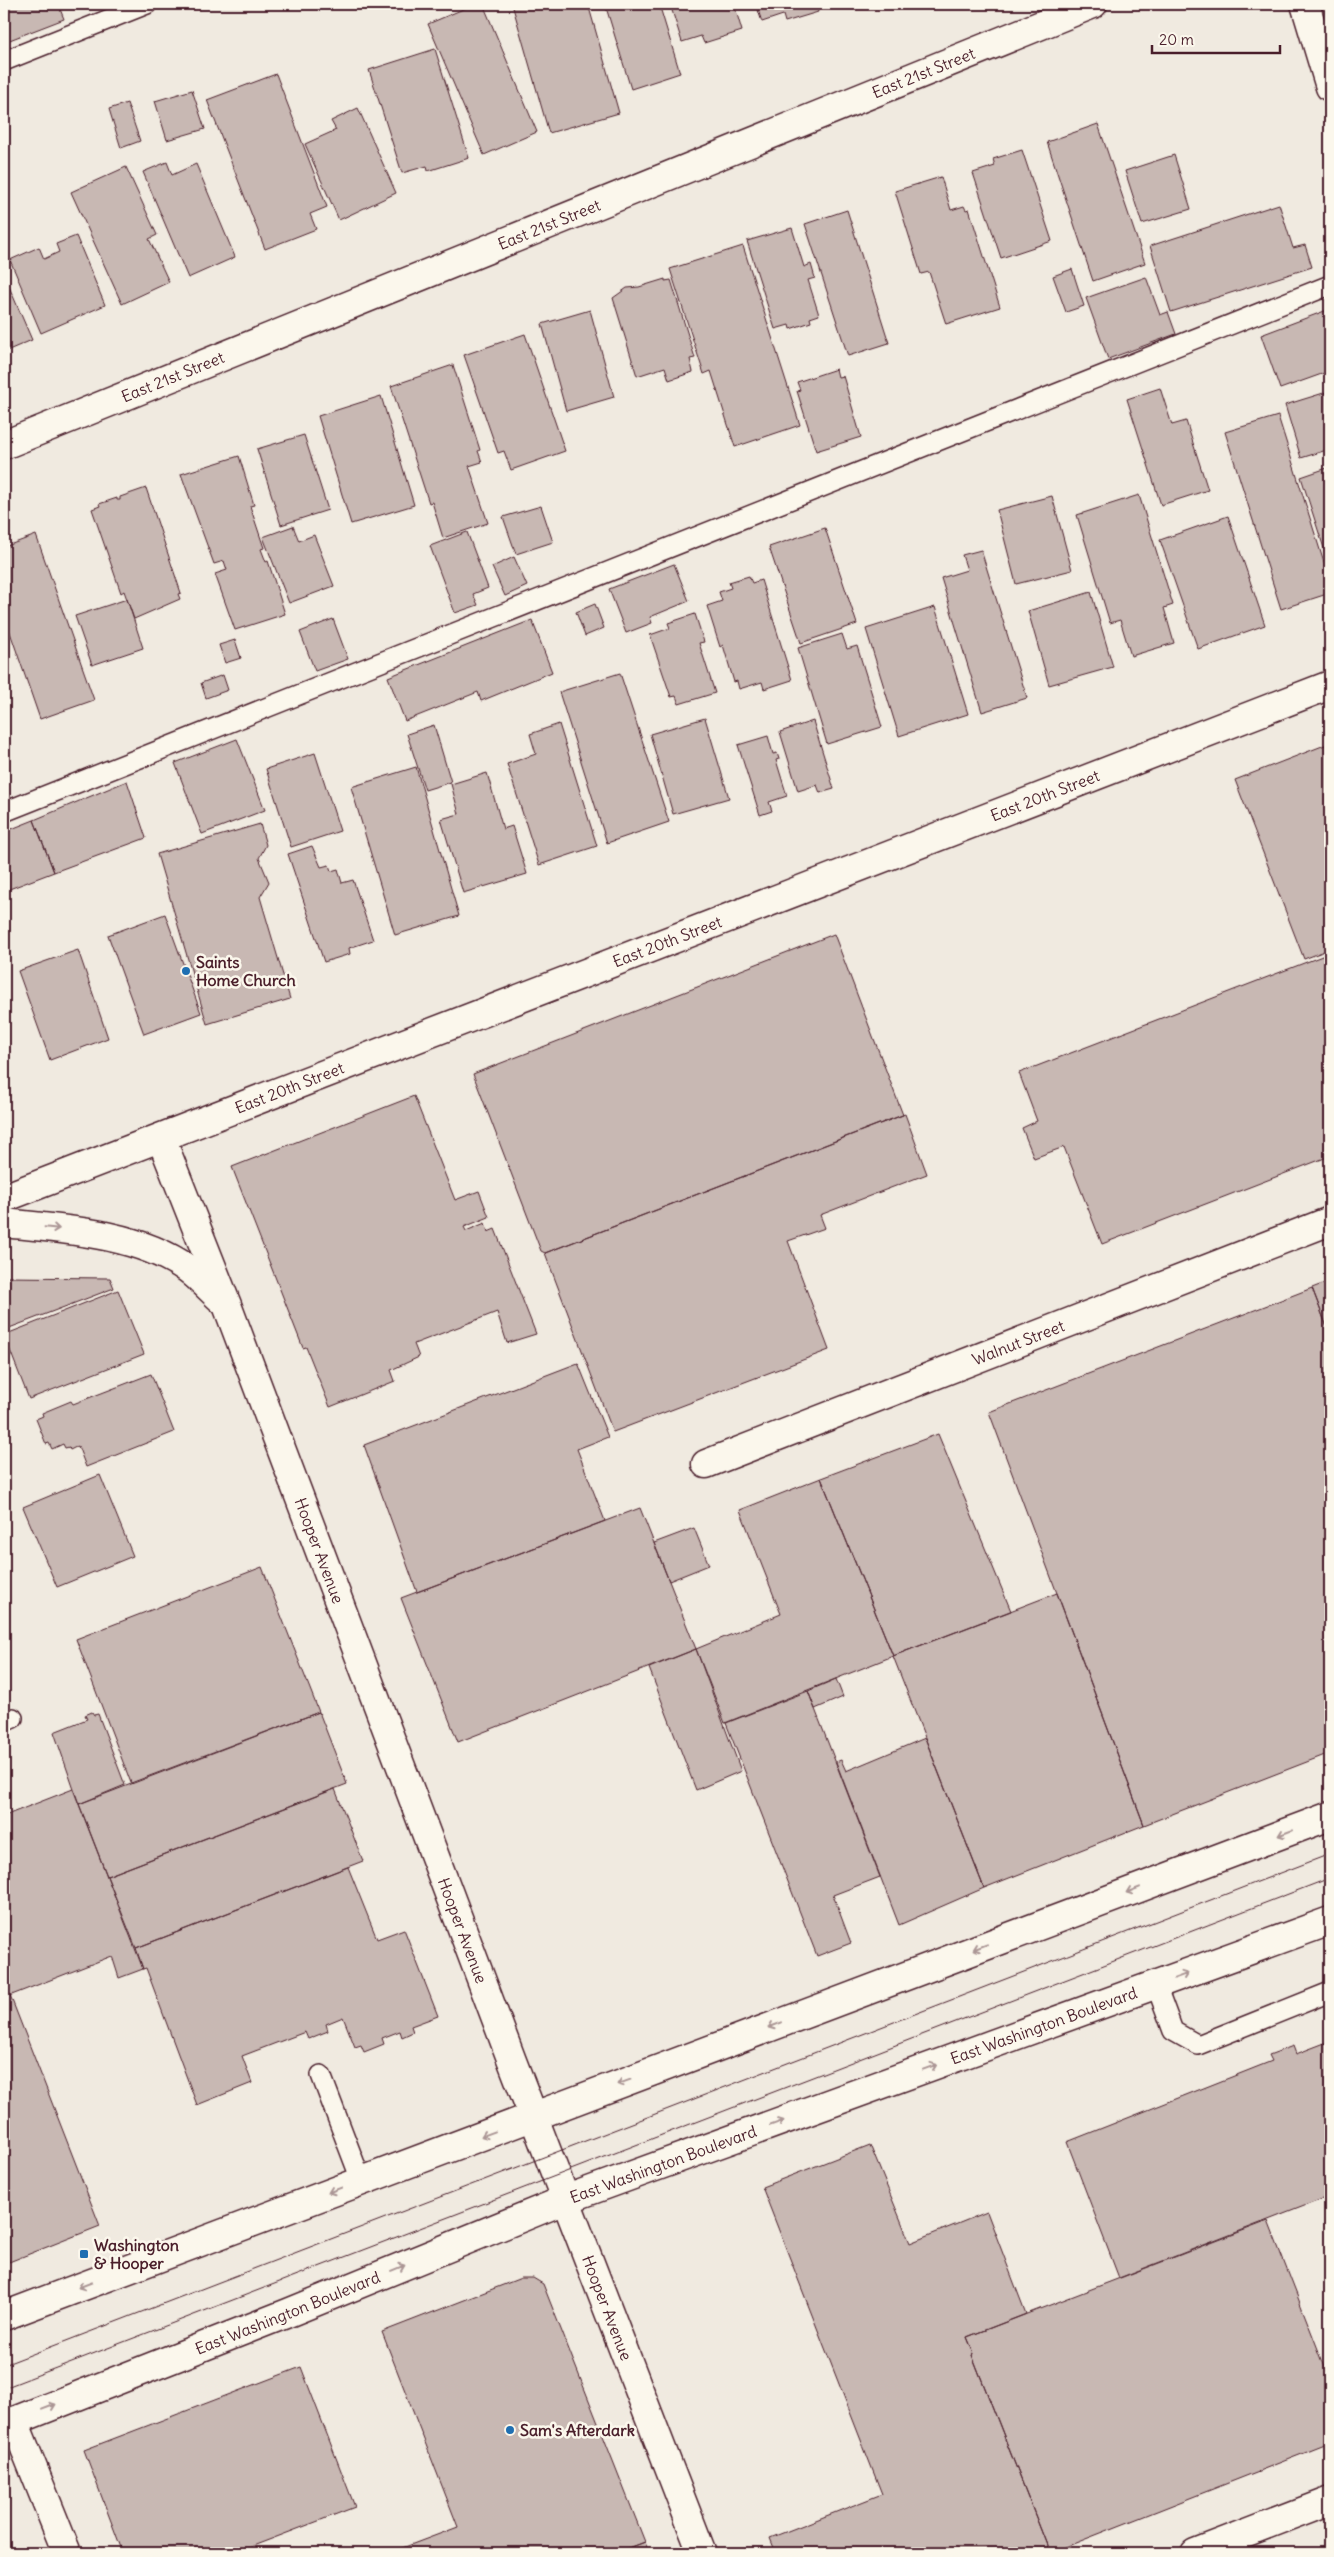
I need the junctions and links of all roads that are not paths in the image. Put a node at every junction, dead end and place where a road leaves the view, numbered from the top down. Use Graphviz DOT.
graph roads {
  1 [pos="147,4"];
  2 [pos="1093,4"];
  3 [pos="1305,4"];
  4 [pos="4,61"];
  5 [pos="1330,87"];
  6 [pos="1330,285"];
  7 [pos="4,445"];
  8 [pos="1330,685"];
  9 [pos="4,812"];
  10 [pos="161,1138"];
  11 [pos="4,1198"];
  12 [pos="1330,1221"];
  13 [pos="4,1223"];
  14 [pos="227,1304"];
  15 [pos="706,1464"];
  16 [pos="1330,1816"];
  17 [pos="1330,1922"];
  18 [pos="1156,1985"];
  19 [pos="1330,1992"];
  20 [pos="321,2075"];
  21 [pos="534,2117"];
  22 [pos="360,2180"];
  23 [pos="567,2199"];
  24 [pos="4,2316"];
  25 [pos="9,2423"];
  26 [pos="1330,2501"];
  27 [pos="67,2553"];
  28 [pos="702,2553"];
  29 [pos="1195,2553"];
  1 -- 4 [label="lane"];
  2 -- 7 [label="street, East 21st Street"];
  3 -- 5 [label="street"];
  6 -- 9 [label="lane"];
  8 -- 10 [label="street, East 20th Street"];
  10 -- 11 [label="street, East 20th Street"];
  10 -- 14 [label="street, Hooper Avenue"];
  12 -- 15 [label="street, Walnut Street"];
  13 -- 14 [label="street, Hooper Avenue, one-way"];
  14 -- 21 [label="street, Hooper Avenue"];
  16 -- 21 [label="street, one-way"];
  18 -- 17 [label="street, East Washington Boulevard, one-way"];
  18 -- 19 [label="lane"];
  23 -- 18 [label="street, East Washington Boulevard, one-way"];
  20 -- 22 [label="lane"];
  21 -- 22 [label="street, one-way"];
  21 -- 23 [label="street, Hooper Avenue"];
  22 -- 24 [label="street, one-way"];
  25 -- 23 [label="street, East Washington Boulevard, one-way"];
  23 -- 28 [label="street, Hooper Avenue"];
  25 -- 27 [label="street"];
  26 -- 29 [label="street"];
}
